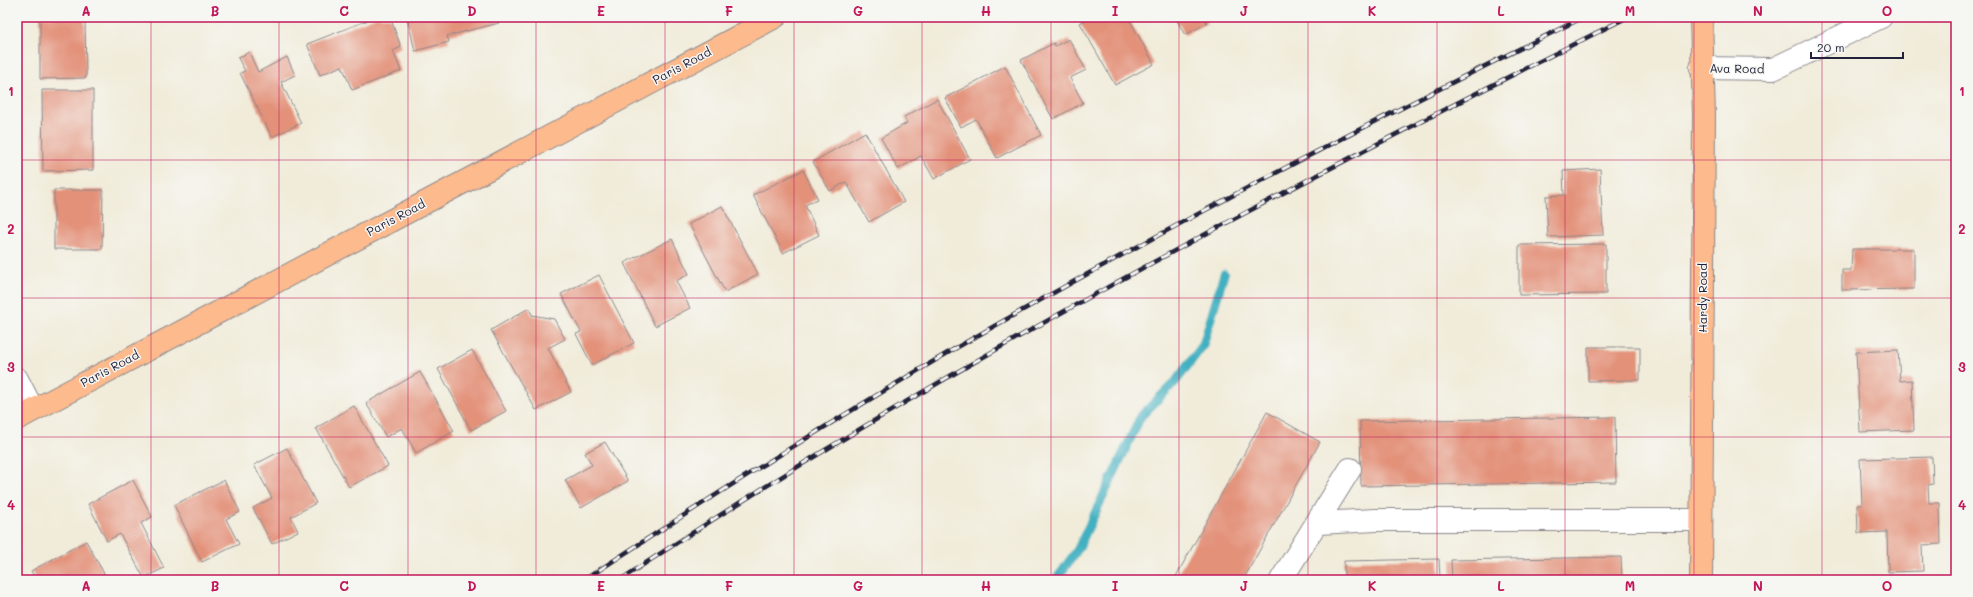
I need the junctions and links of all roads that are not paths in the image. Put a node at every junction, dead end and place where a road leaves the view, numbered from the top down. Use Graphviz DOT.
graph roads {
  1 [pos="775,17"];
  2 [pos="1701,17"];
  3 [pos="1881,17"];
  4 [pos="1702,68"];
  5 [pos="17,380"];
  6 [pos="25,414"];
  7 [pos="1350,469"];
  8 [pos="1701,520"];
  9 [pos="1318,523"];
  10 [pos="1281,580"];
  11 [pos="1701,580"];
  1 -- 6 [label="main road, Paris Road"];
  2 -- 4 [label="main road, Hardy Road"];
  3 -- 4 [label="street, Ava Road"];
  4 -- 8 [label="main road, Hardy Road"];
  5 -- 6 [label="street"];
  7 -- 9 [label="street"];
  8 -- 9 [label="street"];
  8 -- 11 [label="main road, Hardy Road"];
  9 -- 10 [label="street"];
}
